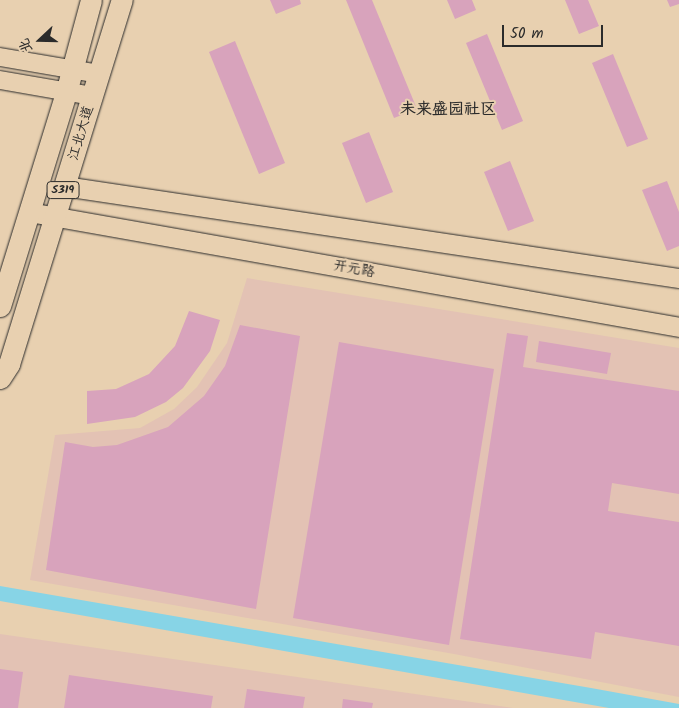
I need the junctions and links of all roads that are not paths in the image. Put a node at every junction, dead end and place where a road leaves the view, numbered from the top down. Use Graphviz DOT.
graph roads {
  1 [pos="91,0"];
  2 [pos="122,0"];
  3 [pos="0,57"];
  4 [pos="71,67"];
  5 [pos="99,74"];
  6 [pos="0,80"];
  7 [pos="67,89"];
  8 [pos="92,96"];
  9 [pos="64,186"];
  10 [pos="29,212"];
  11 [pos="55,216"];
  12 [pos="679,278"];
  13 [pos="0,306"];
  14 [pos="679,327"];
  15 [pos="0,378"];
  1 -- 4 [label="main road, 江北大道 / S319"];
  2 -- 5 [label="main road, 江北大道 / S319"];
  3 -- 4 [label="street"];
  4 -- 5 [label="street"];
  4 -- 7 [label="main road, 江北大道 / S319"];
  5 -- 8 [label="main road, 江北大道 / S319"];
  6 -- 7 [label="street"];
  7 -- 8 [label="street"];
  7 -- 10 [label="main road, 江北大道 / S319"];
  8 -- 9 [label="main road, 江北大道 / S319"];
  9 -- 11 [label="main road, 江北大道 / S319"];
  9 -- 12 [label="main road"];
  10 -- 11 [label="main road, 开元路"];
  10 -- 13 [label="main road, 江北大道 / S319"];
  11 -- 14 [label="main road, 开元路"];
  11 -- 15 [label="main road, 江北大道 / S319"];
}
